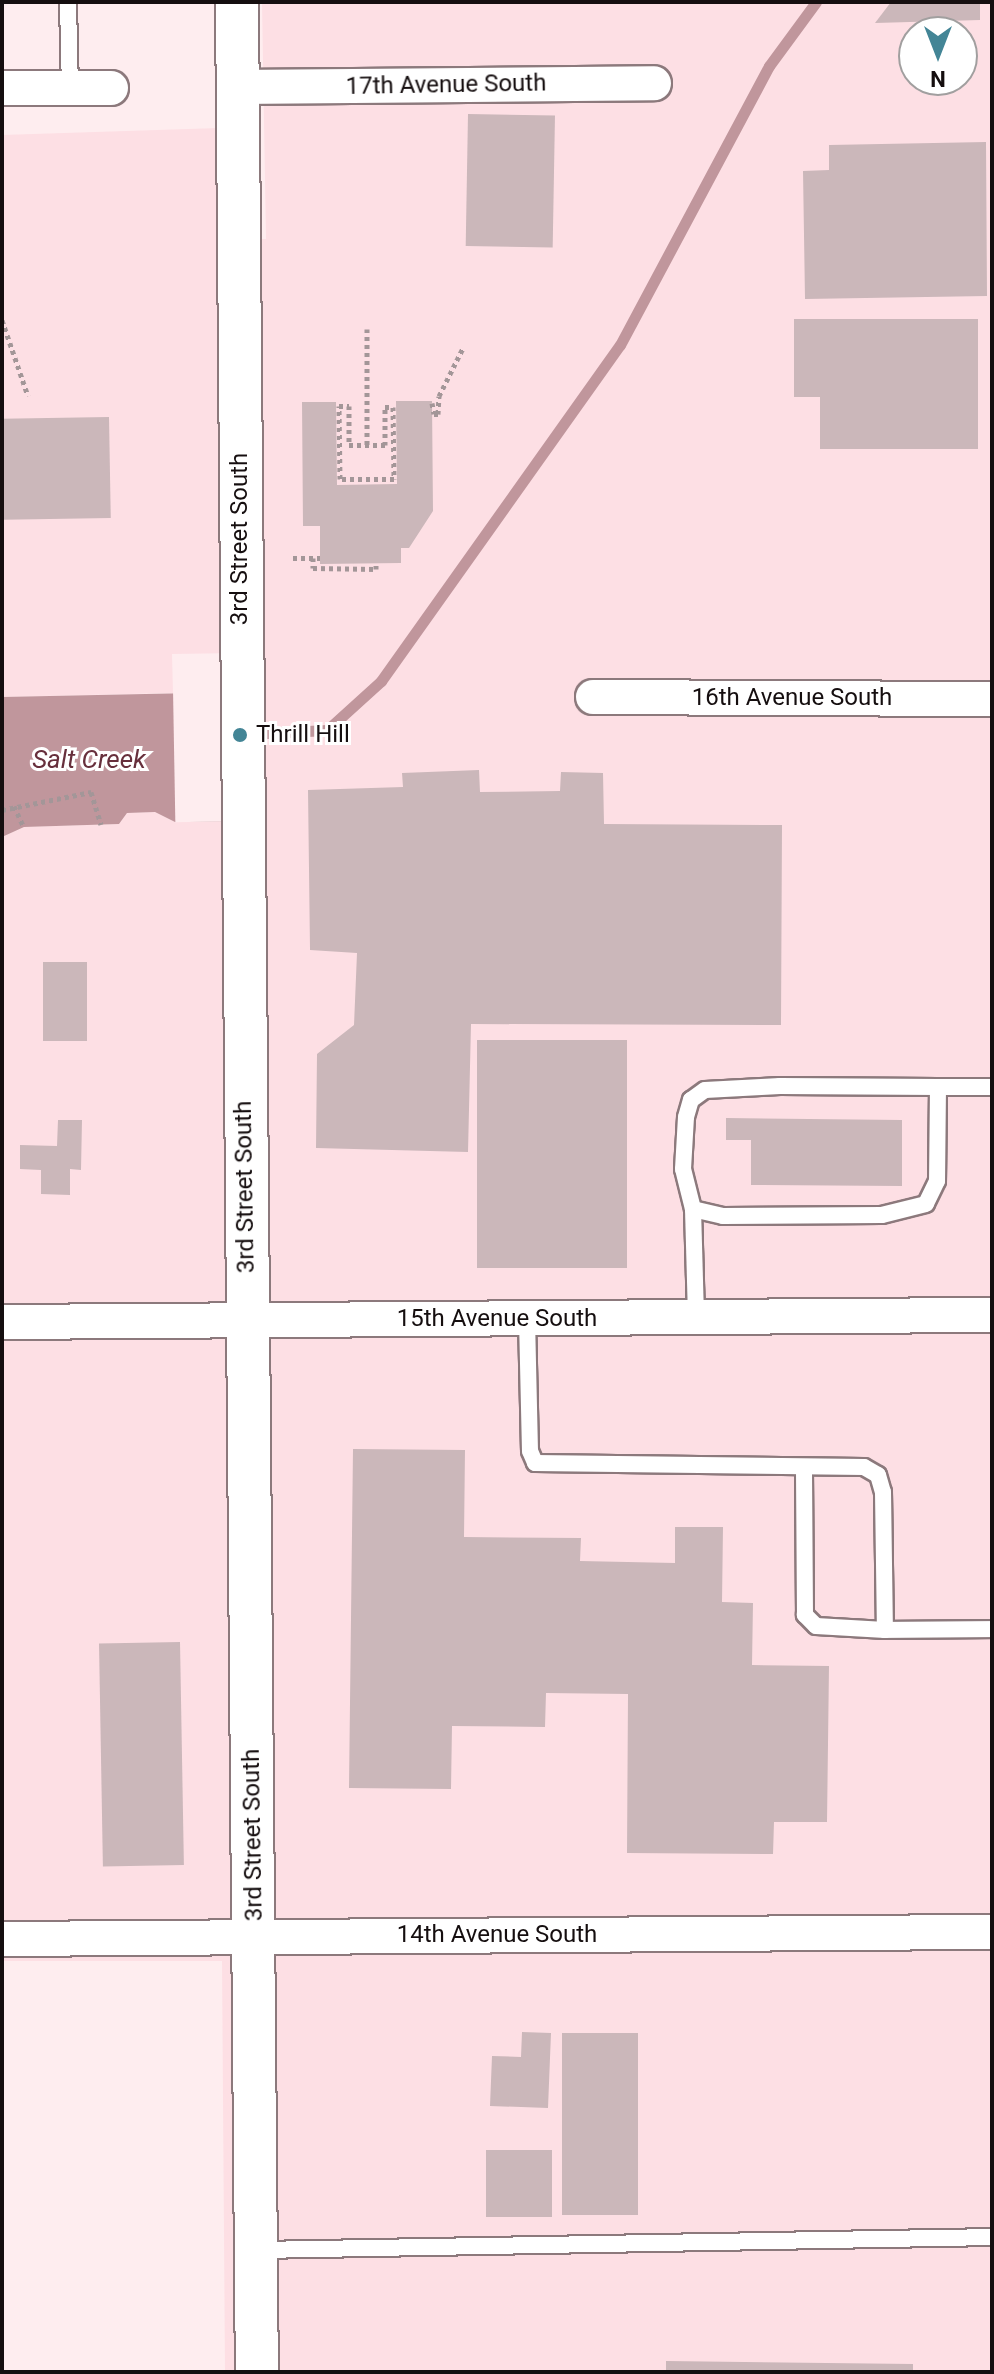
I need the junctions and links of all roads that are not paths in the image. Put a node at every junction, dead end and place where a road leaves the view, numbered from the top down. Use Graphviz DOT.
graph roads {
  1 [pos="68,2"];
  2 [pos="237,2"];
  3 [pos="654,83"];
  4 [pos="237,87"];
  5 [pos="2,88"];
  6 [pos="70,88"];
  7 [pos="111,88"];
  8 [pos="593,697"];
  9 [pos="992,699"];
  10 [pos="938,1087"];
  11 [pos="992,1087"];
  12 [pos="693,1209"];
  13 [pos="992,1315"];
  14 [pos="696,1317"];
  15 [pos="527,1319"];
  16 [pos="246,1321"];
  17 [pos="2,1322"];
  18 [pos="804,1468"];
  19 [pos="992,1629"];
  20 [pos="885,1630"];
  21 [pos="992,1932"];
  22 [pos="254,1937"];
  23 [pos="2,1939"];
  24 [pos="992,2237"];
  25 [pos="256,2250"];
  26 [pos="257,2372"];
  1 -- 6 [label="lane"];
  2 -- 4 [label="street, 3rd Street South"];
  3 -- 4 [label="street, 17th Avenue South"];
  4 -- 16 [label="street, 3rd Street South"];
  5 -- 6 [label="street"];
  6 -- 7 [label="street"];
  8 -- 9 [label="street, 16th Avenue South"];
  10 -- 11 [label="lane"];
  10 -- 12 [label="lane"];
  10 -- 12 [label="lane"];
  12 -- 14 [label="lane"];
  13 -- 14 [label="street, 15th Avenue South"];
  14 -- 15 [label="street, 15th Avenue South"];
  15 -- 16 [label="street, 15th Avenue South"];
  15 -- 18 [label="lane"];
  16 -- 17 [label="street, 15th Avenue South"];
  16 -- 22 [label="street, 3rd Street South"];
  18 -- 20 [label="lane"];
  18 -- 20 [label="lane"];
  19 -- 20 [label="lane"];
  21 -- 22 [label="street, 14th Avenue South"];
  22 -- 23 [label="street, 14th Avenue South"];
  22 -- 25 [label="street, 3rd Street South"];
  24 -- 25 [label="lane"];
  25 -- 26 [label="street, 3rd Street South"];
}
